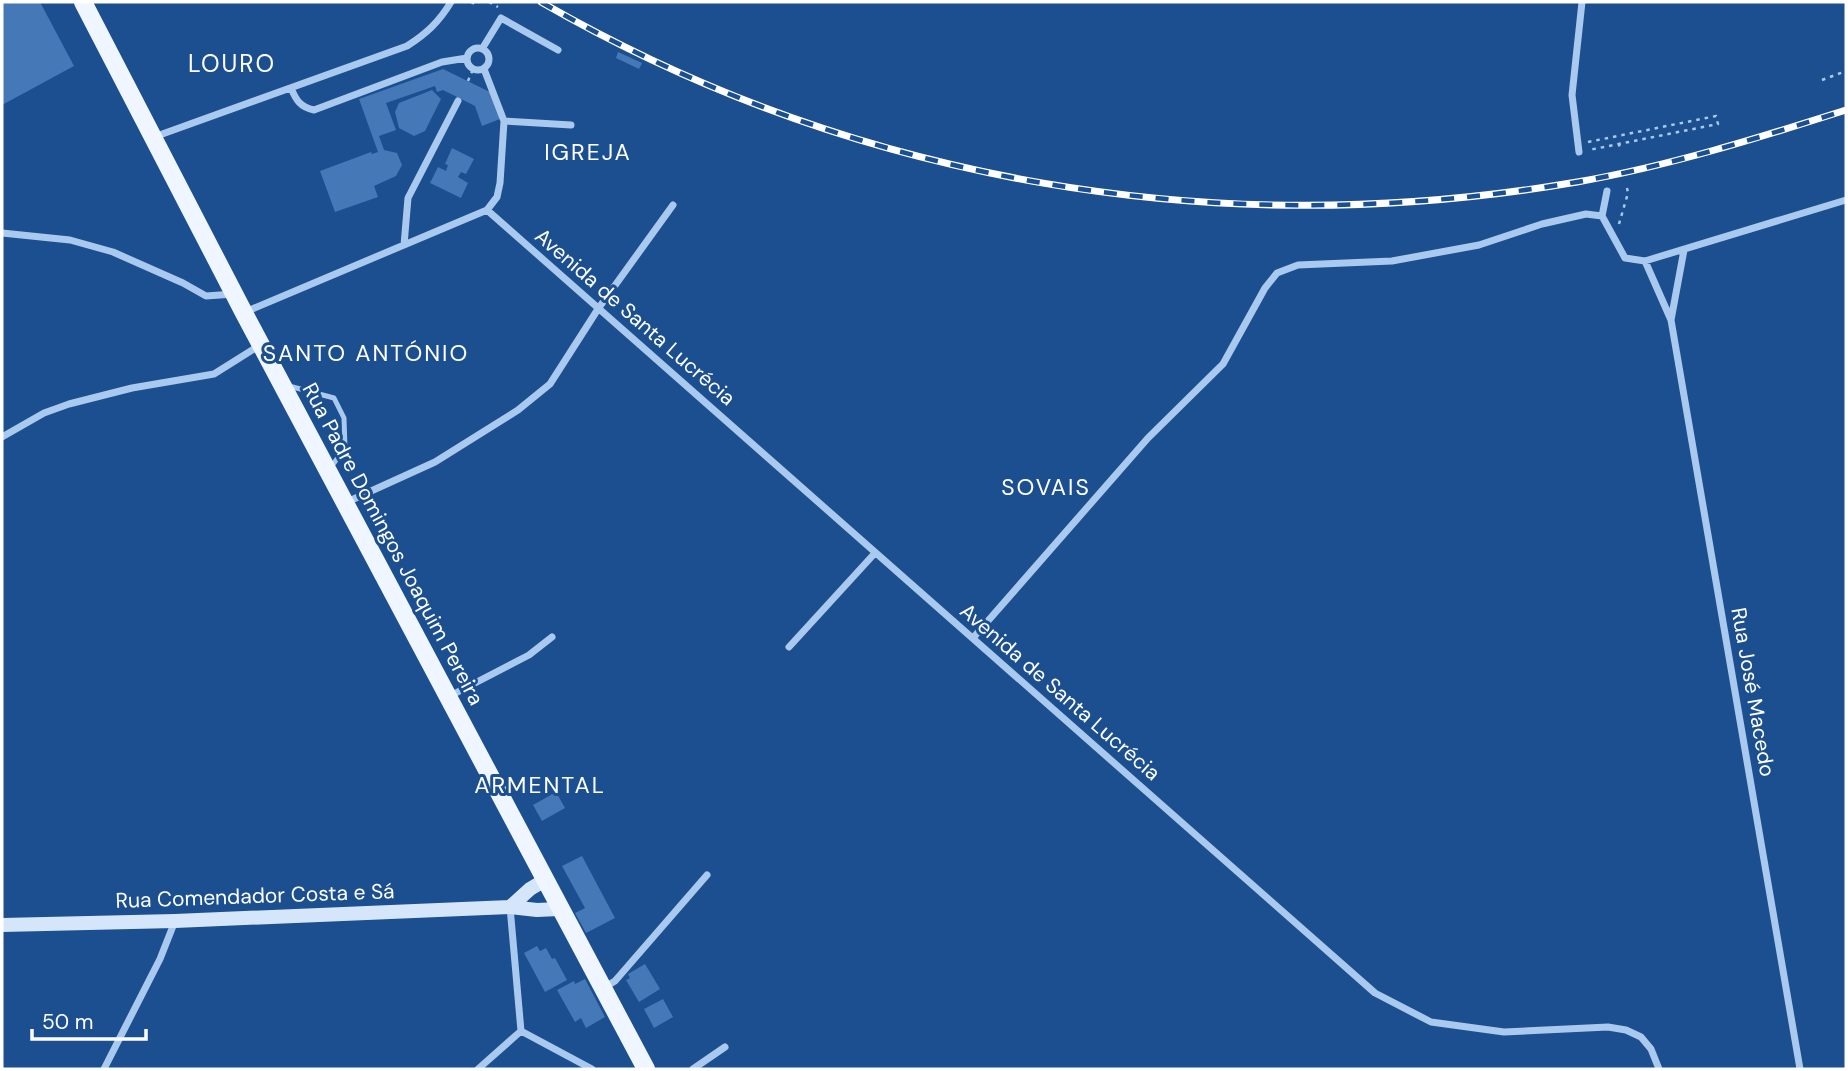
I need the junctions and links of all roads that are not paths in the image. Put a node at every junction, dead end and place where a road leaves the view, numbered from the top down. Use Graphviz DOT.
graph roads {
  1 [pos="83,2"];
  2 [pos="451,2"];
  3 [pos="1582,2"];
  4 [pos="482,49"];
  5 [pos="558,50"];
  6 [pos="467,58"];
  7 [pos="484,69"];
  8 [pos="290,88"];
  9 [pos="458,101"];
  10 [pos="504,121"];
  11 [pos="571,125"];
  12 [pos="153,137"];
  13 [pos="1578,148"];
  14 [pos="1607,191"];
  15 [pos="1846,200"];
  16 [pos="673,205"];
  17 [pos="487,210"];
  18 [pos="1602,216"];
  19 [pos="2,233"];
  20 [pos="404,244"];
  21 [pos="1684,250"];
  22 [pos="1645,261"];
  23 [pos="234,294"];
  24 [pos="598,309"];
  25 [pos="244,313"];
  26 [pos="1671,320"];
  27 [pos="261,345"];
  28 [pos="283,384"];
  29 [pos="2,437"];
  30 [pos="329,470"];
  31 [pos="346,502"];
  32 [pos="876,553"];
  33 [pos="552,636"];
  34 [pos="973,638"];
  35 [pos="789,647"];
  36 [pos="448,698"];
  37 [pos="707,875"];
  38 [pos="545,880"];
  39 [pos="510,907"];
  40 [pos="559,909"];
  41 [pos="175,921"];
  42 [pos="2,925"];
  43 [pos="605,987"];
  44 [pos="521,1031"];
  45 [pos="725,1047"];
  46 [pos="104,1069"];
  47 [pos="478,1069"];
  48 [pos="592,1069"];
  49 [pos="646,1069"];
  50 [pos="693,1069"];
  51 [pos="1659,1069"];
  52 [pos="1800,1069"];
  1 -- 12 [label="main road, Rua Padre Domingos Joaquim Pereira"];
  2 -- 8 [label="street"];
  3 -- 13 [label="street"];
  4 -- 5 [label="street"];
  4 -- 6 [label="street"];
  4 -- 7 [label="street"];
  6 -- 7 [label="street"];
  6 -- 8 [label="street"];
  7 -- 10 [label="street"];
  8 -- 12 [label="street"];
  9 -- 20 [label="street"];
  10 -- 11 [label="street"];
  10 -- 17 [label="street"];
  12 -- 23 [label="main road, Rua Padre Domingos Joaquim Pereira"];
  14 -- 18 [label="street"];
  15 -- 21 [label="street"];
  16 -- 24 [label="street"];
  17 -- 20 [label="street"];
  17 -- 24 [label="street, Avenida de Santa Lucrécia"];
  18 -- 22 [label="street"];
  18 -- 34 [label="street"];
  19 -- 23 [label="street"];
  20 -- 25 [label="street"];
  21 -- 22 [label="street"];
  21 -- 26 [label="street, Rua José Macedo"];
  22 -- 26 [label="street, Rua José Macedo"];
  23 -- 25 [label="main road, Rua Padre Domingos Joaquim Pereira"];
  24 -- 31 [label="street"];
  24 -- 32 [label="street, Avenida de Santa Lucrécia"];
  25 -- 27 [label="main road, Rua Padre Domingos Joaquim Pereira"];
  26 -- 52 [label="street, Rua José Macedo"];
  27 -- 28 [label="main road, Rua Padre Domingos Joaquim Pereira"];
  27 -- 29 [label="street"];
  28 -- 30 [label="main road, Rua Padre Domingos Joaquim Pereira"];
  28 -- 30 [label="lane"];
  30 -- 31 [label="main road, Rua Padre Domingos Joaquim Pereira"];
  31 -- 36 [label="main road, Rua Padre Domingos Joaquim Pereira"];
  32 -- 34 [label="street, Avenida de Santa Lucrécia"];
  32 -- 35 [label="street"];
  33 -- 36 [label="street"];
  34 -- 51 [label="street, Avenida de Santa Lucrécia"];
  36 -- 38 [label="main road, Rua Padre Domingos Joaquim Pereira"];
  37 -- 43 [label="street"];
  38 -- 39 [label="main road"];
  38 -- 40 [label="main road, Rua Padre Domingos Joaquim Pereira"];
  39 -- 40 [label="main road, Rua Comendador Costa e Sá"];
  39 -- 41 [label="main road, Rua Comendador Costa e Sá"];
  39 -- 44 [label="street"];
  40 -- 43 [label="main road, Rua Padre Domingos Joaquim Pereira"];
  41 -- 42 [label="main road, Rua Comendador Costa e Sá"];
  41 -- 46 [label="street"];
  43 -- 49 [label="main road, Rua Padre Domingos Joaquim Pereira"];
  44 -- 47 [label="street"];
  44 -- 48 [label="street"];
  45 -- 50 [label="street"];
}
